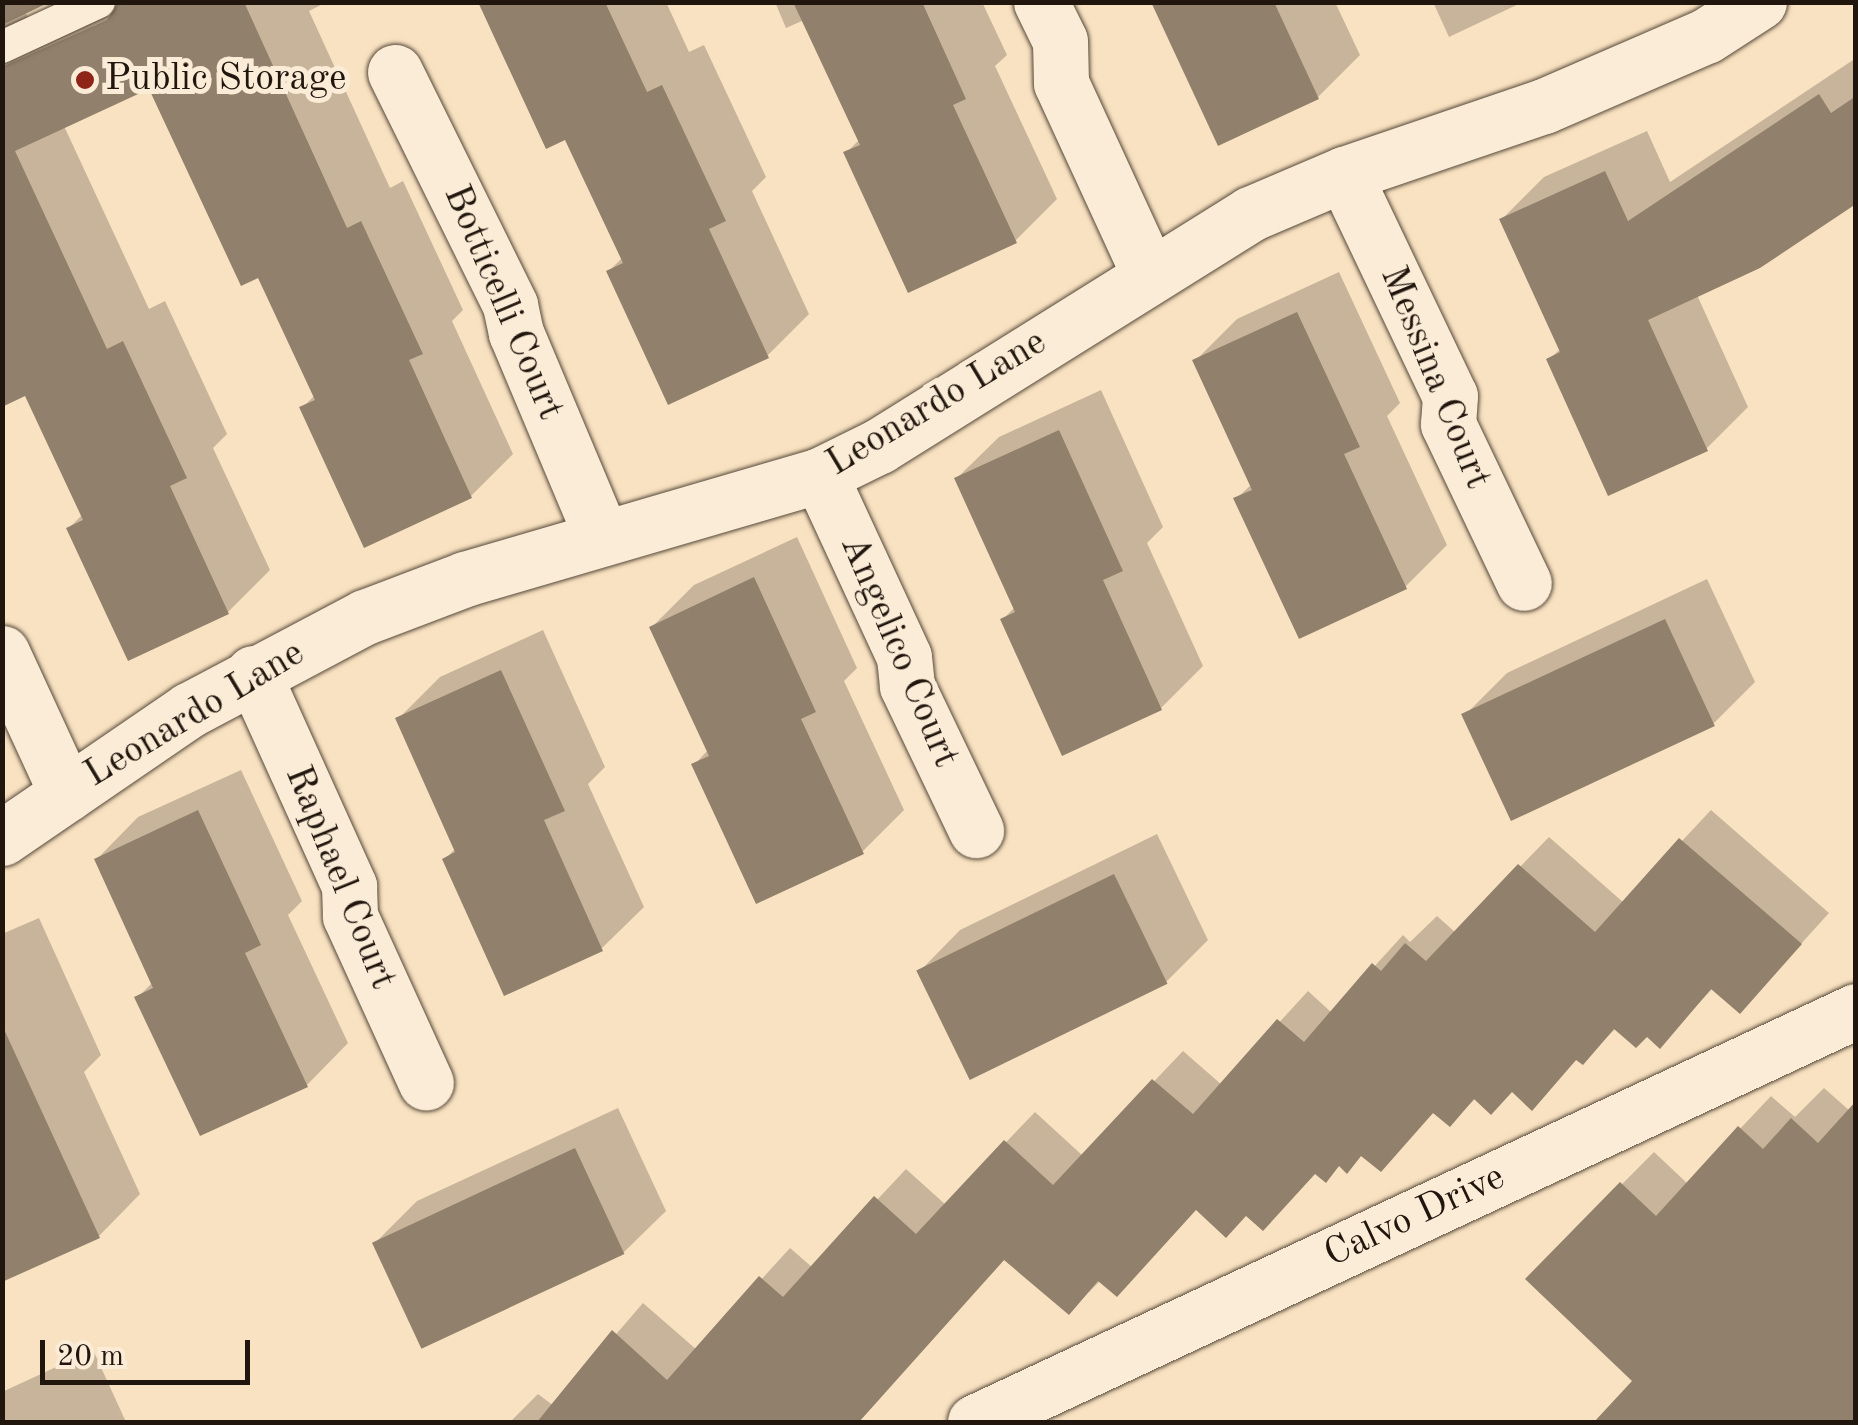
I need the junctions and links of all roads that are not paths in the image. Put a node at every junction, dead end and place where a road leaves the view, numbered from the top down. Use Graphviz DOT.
graph roads {
  1 [pos="99,2"];
  2 [pos="1041,2"];
  3 [pos="1759,2"];
  4 [pos="1698,19"];
  5 [pos="2,47"];
  6 [pos="395,72"];
  7 [pos="1344,174"];
  8 [pos="1149,274"];
  9 [pos="820,475"];
  10 [pos="602,538"];
  11 [pos="1524,583"];
  12 [pos="2,653"];
  13 [pos="253,673"];
  14 [pos="67,794"];
  15 [pos="976,830"];
  16 [pos="2,838"];
  17 [pos="1856,1011"];
  18 [pos="426,1084"];
  19 [pos="975,1422"];
  1 -- 5 [label="lane"];
  2 -- 8 [label="street"];
  3 -- 4 [label="street, Leonardo Lane"];
  4 -- 7 [label="street, Leonardo Lane"];
  6 -- 10 [label="street, Botticelli Court"];
  7 -- 8 [label="street, Leonardo Lane"];
  7 -- 11 [label="street, Messina Court"];
  8 -- 9 [label="street, Leonardo Lane"];
  9 -- 10 [label="street, Leonardo Lane"];
  9 -- 15 [label="street, Angelico Court"];
  10 -- 13 [label="street, Leonardo Lane"];
  12 -- 14 [label="street"];
  13 -- 14 [label="street, Leonardo Lane"];
  13 -- 18 [label="street, Raphael Court"];
  14 -- 16 [label="street, Leonardo Lane"];
  17 -- 19 [label="street, Calvo Drive"];
}
